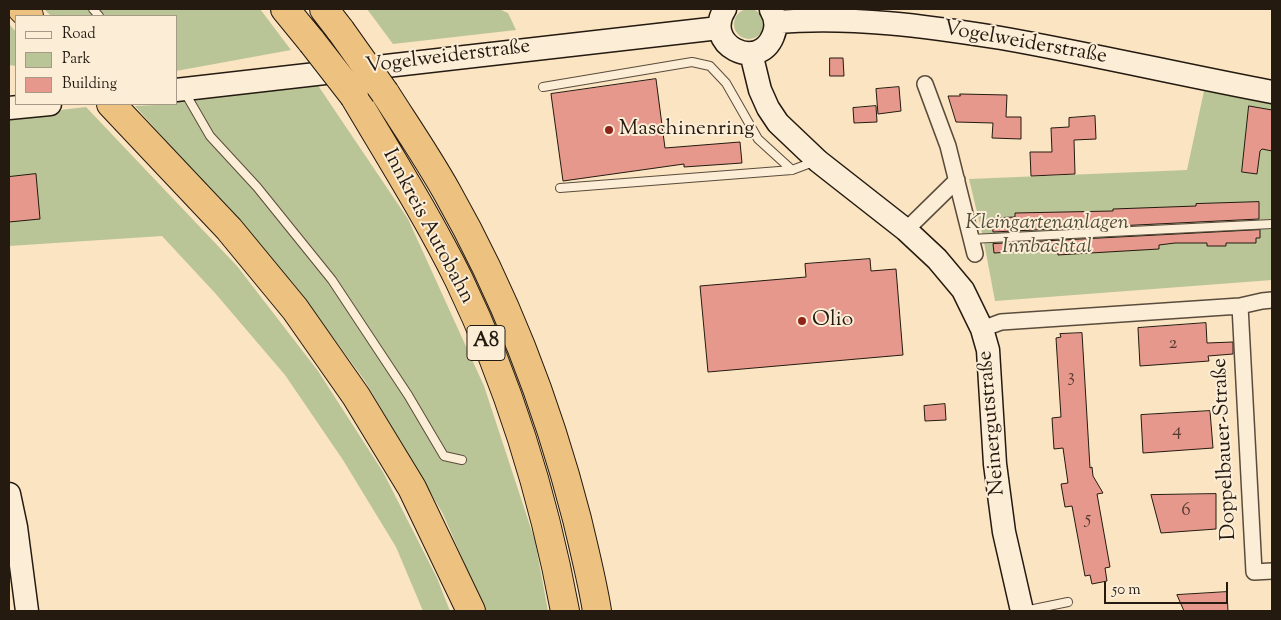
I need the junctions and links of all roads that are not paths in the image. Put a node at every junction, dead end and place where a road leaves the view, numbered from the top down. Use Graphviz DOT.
graph roads {
  1 [pos="285,9"];
  2 [pos="324,9"];
  3 [pos="773,15"];
  4 [pos="722,18"];
  5 [pos="751,53"];
  6 [pos="925,84"];
  7 [pos="543,87"];
  8 [pos="180,89"];
  9 [pos="1272,92"];
  10 [pos="40,105"];
  11 [pos="113,105"];
  12 [pos="9,108"];
  13 [pos="818,161"];
  14 [pos="792,170"];
  15 [pos="957,180"];
  16 [pos="560,188"];
  17 [pos="1272,224"];
  18 [pos="906,230"];
  19 [pos="971,238"];
  20 [pos="975,254"];
  21 [pos="1272,300"];
  22 [pos="1240,306"];
  23 [pos="982,329"];
  24 [pos="462,460"];
  25 [pos="9,494"];
  26 [pos="1272,571"];
  27 [pos="1068,602"];
  28 [pos="27,611"];
  29 [pos="471,611"];
  30 [pos="565,611"];
  31 [pos="597,611"];
  32 [pos="1023,611"];
  1 -- 30 [label="highway, Innkreis Autobahn / A8, bridge"];
  2 -- 31 [label="highway, Innkreis Autobahn / A8, bridge"];
  3 -- 5 [label="main road"];
  3 -- 9 [label="main road, Vogelweiderstraße"];
  4 -- 5 [label="main road"];
  4 -- 8 [label="main road, Vogelweiderstraße"];
  5 -- 13 [label="main road, Neinergutstraße"];
  6 -- 15 [label="street"];
  7 -- 14 [label="lane"];
  8 -- 24 [label="lane"];
  10 -- 12 [label="main road"];
  11 -- 29 [label="highway"];
  13 -- 14 [label="lane"];
  13 -- 18 [label="main road, Neinergutstraße"];
  14 -- 16 [label="lane"];
  15 -- 18 [label="street"];
  15 -- 19 [label="street"];
  17 -- 19 [label="lane"];
  18 -- 23 [label="main road, Neinergutstraße"];
  19 -- 20 [label="street"];
  21 -- 22 [label="street"];
  22 -- 23 [label="street"];
  22 -- 26 [label="street, Doppelbauer-Straße"];
  23 -- 32 [label="main road, Neinergutstraße"];
  25 -- 28 [label="main road"];
  27 -- 32 [label="lane"];
}
